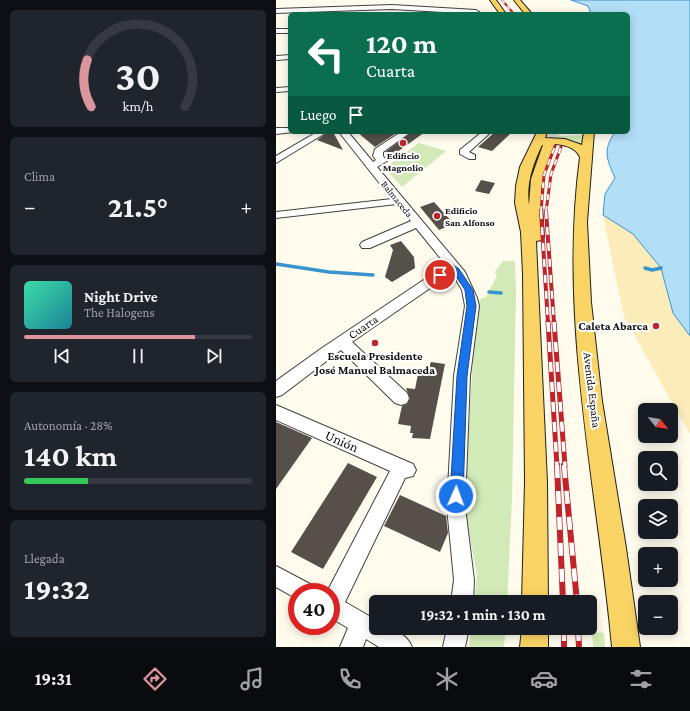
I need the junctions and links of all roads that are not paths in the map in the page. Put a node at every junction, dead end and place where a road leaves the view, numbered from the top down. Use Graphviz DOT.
graph roads {
  1 [pos="390,0"];
  2 [pos="493,0"];
  3 [pos="517,0"];
  4 [pos="392,7"];
  5 [pos="276,11"];
  6 [pos="393,12"];
  7 [pos="463,12"];
  8 [pos="502,12"];
  9 [pos="527,12"];
  10 [pos="276,31"];
  11 [pos="288,31"];
  12 [pos="288,57"];
  13 [pos="276,58"];
  14 [pos="288,89"];
  15 [pos="276,90"];
  16 [pos="276,131"];
  17 [pos="288,131"];
  18 [pos="320,134"];
  19 [pos="346,134"];
  20 [pos="404,134"];
  21 [pos="485,134"];
  22 [pos="589,134"];
  23 [pos="543,140"];
  24 [pos="472,156"];
  25 [pos="586,157"];
  26 [pos="276,160"];
  27 [pos="371,166"];
  28 [pos="399,201"];
  29 [pos="276,215"];
  30 [pos="417,223"];
  31 [pos="366,245"];
  32 [pos="452,267"];
  33 [pos="342,342"];
  34 [pos="276,390"];
  35 [pos="401,398"];
  36 [pos="276,412"];
  37 [pos="276,576"];
  38 [pos="289,583"];
  39 [pos="340,589"];
  40 [pos="463,595"];
  41 [pos="535,595"];
  42 [pos="340,611"];
  43 [pos="362,624"];
  44 [pos="457,635"];
  45 [pos="535,635"];
  46 [pos="351,647"];
  47 [pos="401,647"];
  48 [pos="454,647"];
  49 [pos="534,647"];
  50 [pos="626,647"];
  1 -- 4 [label="street"];
  2 -- 8 [label="main road"];
  3 -- 9 [label="main road"];
  4 -- 5 [label="street"];
  4 -- 6 [label="street"];
  4 -- 7 [label="street"];
  10 -- 11 [label="street"];
  12 -- 13 [label="street"];
  14 -- 15 [label="street"];
  16 -- 17 [label="street"];
  18 -- 26 [label="street"];
  19 -- 27 [label="street, Balmaceda"];
  20 -- 27 [label="street"];
  21 -- 24 [label="street"];
  22 -- 25 [label="main road, Avenida España"];
  23 -- 25 [label="main road"];
  23 -- 41 [label="main road"];
  25 -- 50 [label="main road, Avenida España"];
  27 -- 28 [label="street, Balmaceda"];
  28 -- 29 [label="street"];
  28 -- 30 [label="street, Balmaceda"];
  30 -- 31 [label="street"];
  30 -- 32 [label="street, Balmaceda"];
  32 -- 33 [label="street, Cuarta"];
  32 -- 40 [label="street, Balmaceda"];
  33 -- 34 [label="street, Cuarta"];
  33 -- 35 [label="street"];
  36 -- 39 [label="street, Unión"];
  37 -- 38 [label="street"];
  42 -- 43 [label="street"];
  43 -- 46 [label="street"];
  43 -- 47 [label="street"];
  44 -- 48 [label="street"];
  45 -- 49 [label="main road"];
}
